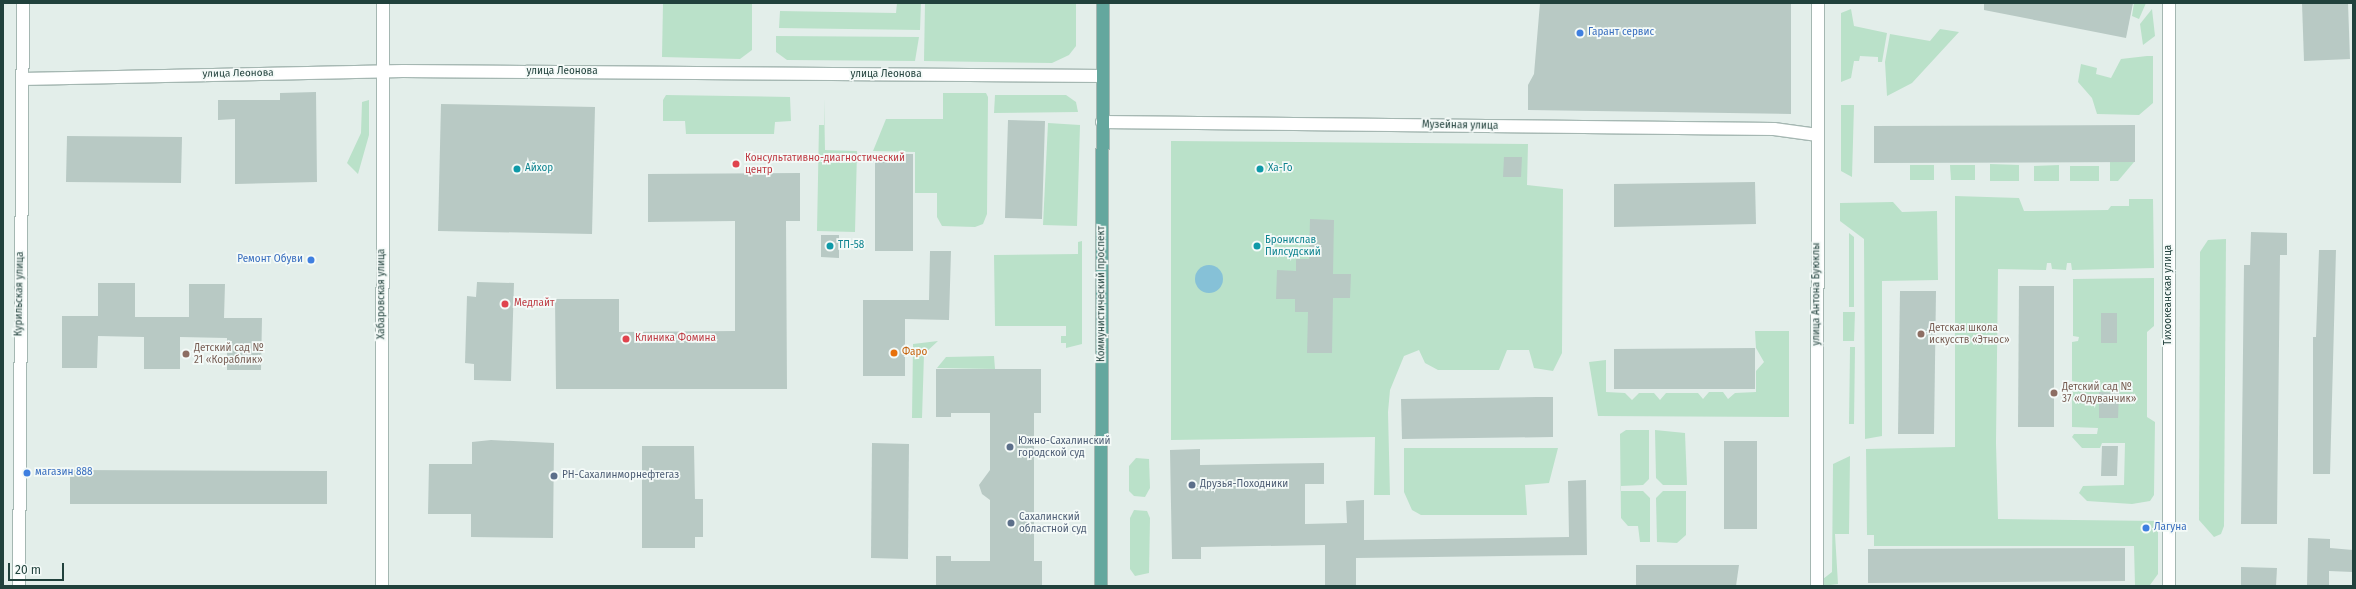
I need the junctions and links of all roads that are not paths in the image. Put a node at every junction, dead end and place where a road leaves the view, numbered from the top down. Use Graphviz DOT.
graph roads {
  1 [pos="23,3"];
  2 [pos="383,3"];
  3 [pos="1103,3"];
  4 [pos="1818,3"];
  5 [pos="2169,3"];
  6 [pos="383,71"];
  7 [pos="1102,76"];
  8 [pos="22,79"];
  9 [pos="1102,122"];
  10 [pos="1818,135"];
  11 [pos="19,586"];
  12 [pos="382,586"];
  13 [pos="1101,586"];
  14 [pos="1817,586"];
  15 [pos="2169,586"];
  1 -- 8 [label="street, Курильская улица"];
  2 -- 6 [label="street, Хабаровская улица"];
  3 -- 7 [label="main road, Коммунистический проспект"];
  4 -- 10 [label="street, улица Антона Буюклы"];
  5 -- 15 [label="street, Тихоокеанская улица"];
  6 -- 7 [label="street, улица Леонова"];
  6 -- 8 [label="street, улица Леонова"];
  6 -- 12 [label="street, Хабаровская улица"];
  7 -- 9 [label="main road, Коммунистический проспект"];
  8 -- 11 [label="street, Курильская улица"];
  9 -- 10 [label="street, Музейная улица"];
  9 -- 13 [label="main road, Коммунистический проспект"];
  10 -- 14 [label="street, улица Антона Буюклы"];
}
